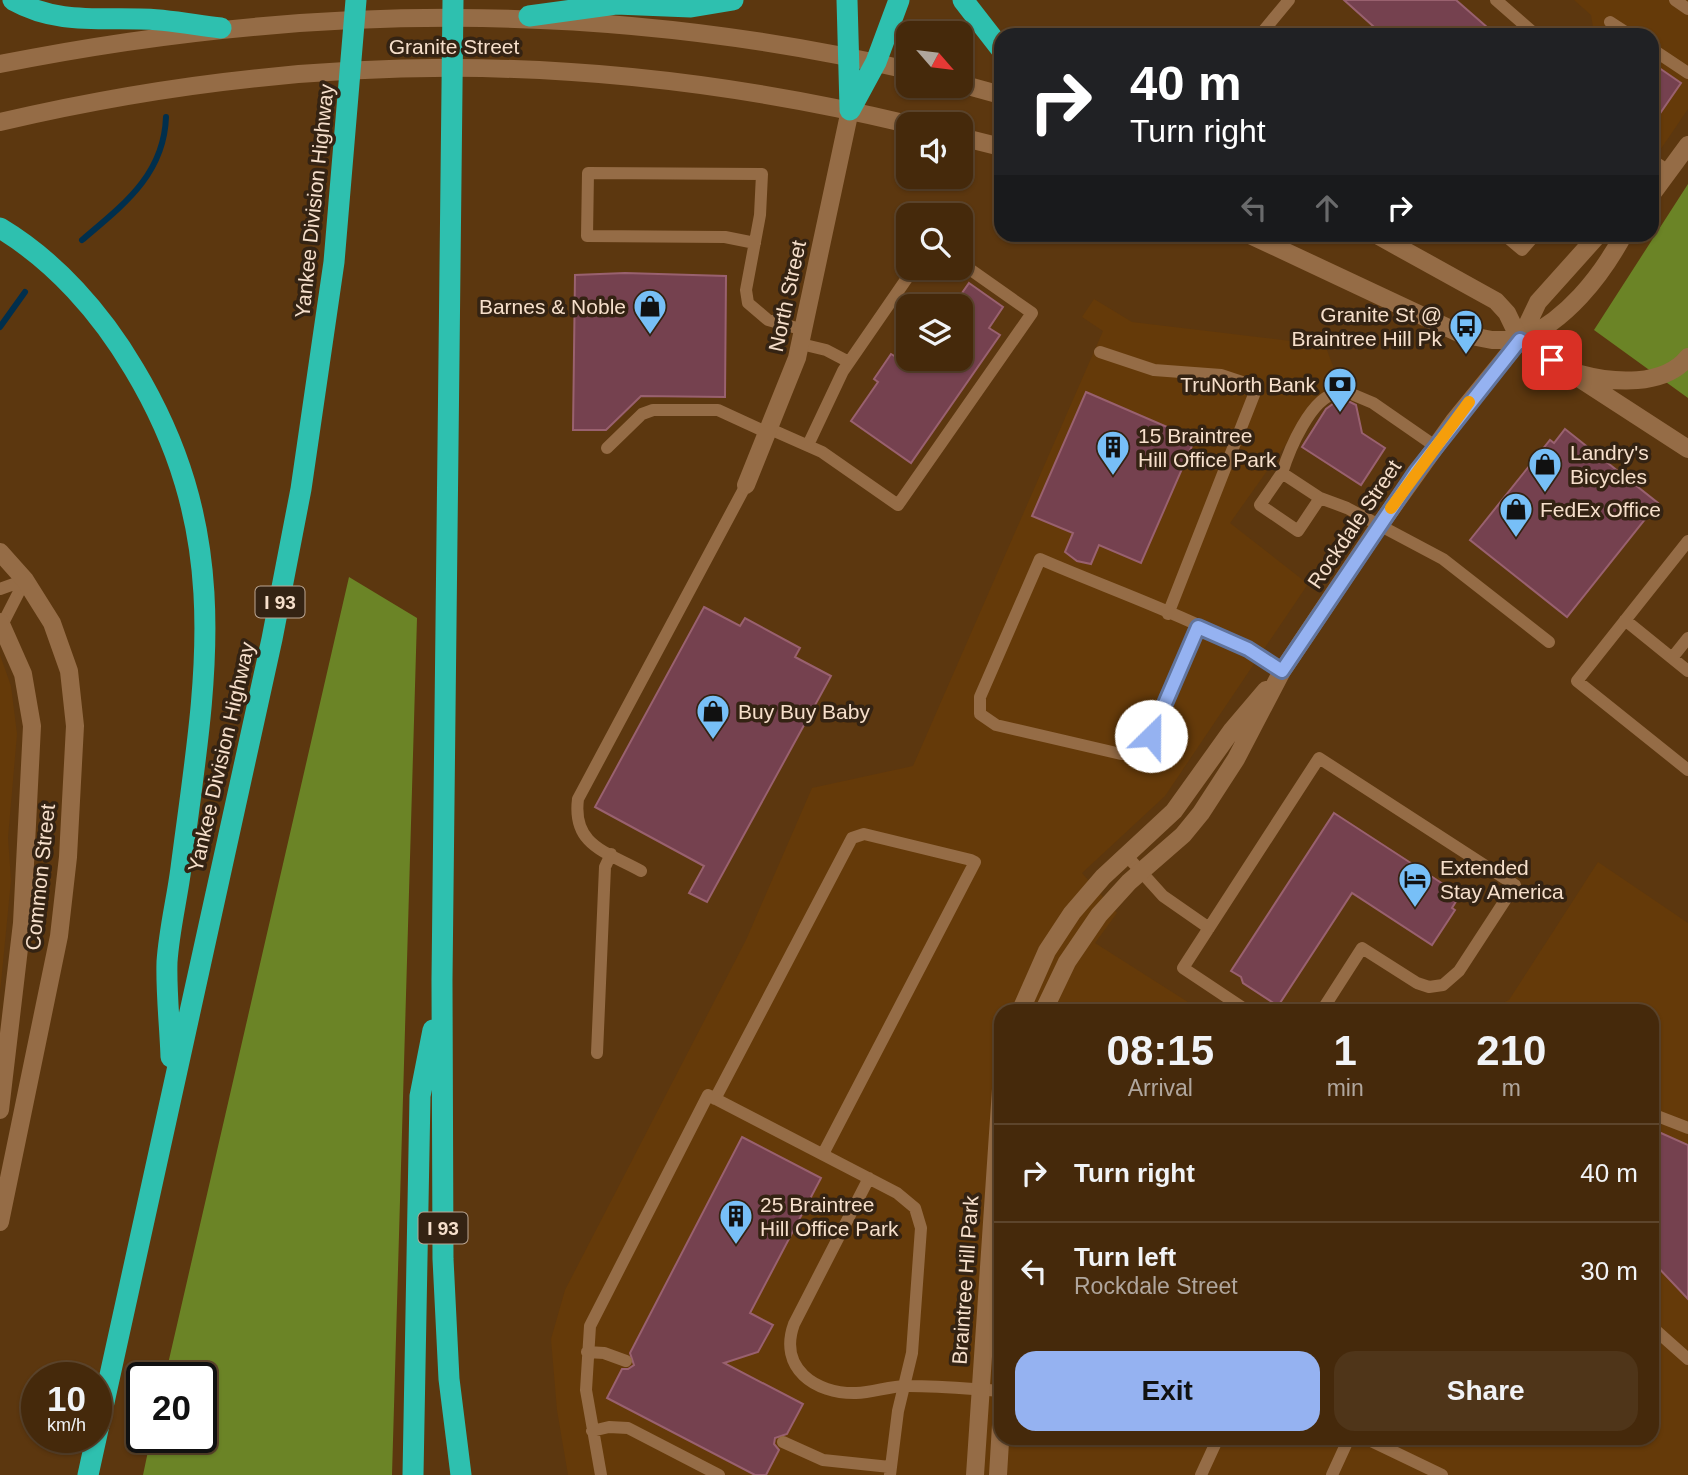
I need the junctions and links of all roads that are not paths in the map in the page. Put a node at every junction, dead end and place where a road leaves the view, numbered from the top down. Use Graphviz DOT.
graph roads {
  1 [pos="13,0"];
  2 [pos="356,0"];
  3 [pos="453,0"];
  4 [pos="733,0"];
  5 [pos="847,0"];
  6 [pos="899,0"];
  7 [pos="963,0"];
  8 [pos="1289,0"];
  9 [pos="1496,0"];
  10 [pos="1675,0"];
  11 [pos="1688,9"];
  12 [pos="529,16"];
  13 [pos="1610,22"];
  14 [pos="221,28"];
  15 [pos="1266,28"];
  16 [pos="1528,28"];
  17 [pos="1619,28"];
  18 [pos="994,40"];
  19 [pos="1659,54"];
  20 [pos="848,55"];
  21 [pos="876,62"];
  22 [pos="0,64"];
  23 [pos="896,67"];
  24 [pos="1688,73"];
  25 [pos="973,87"];
  26 [pos="994,92"];
  27 [pos="850,110"];
  28 [pos="896,121"];
  29 [pos="0,122"];
  30 [pos="973,140"];
  31 [pos="1688,145"];
  32 [pos="994,146"];
  33 [pos="1659,165"];
  34 [pos="1670,172"];
  35 [pos="1659,185"];
  36 [pos="0,228"];
  37 [pos="1265,242"];
  38 [pos="1401,242"];
  39 [pos="1512,242"];
  40 [pos="1529,242"];
  41 [pos="1592,242"];
  42 [pos="1619,242"];
  43 [pos="755,243"];
  44 [pos="973,271"];
  45 [pos="906,280"];
  46 [pos="802,337"];
  47 [pos="1520,340"];
  48 [pos="1100,352"];
  49 [pos="1688,356"];
  50 [pos="849,362"];
  51 [pos="1568,371"];
  52 [pos="1337,393"];
  53 [pos="1354,395"];
  54 [pos="769,431"];
  55 [pos="808,445"];
  56 [pos="1435,446"];
  57 [pos="607,448"];
  58 [pos="1688,449"];
  59 [pos="1282,473"];
  60 [pos="746,485"];
  61 [pos="1320,498"];
  62 [pos="1379,526"];
  63 [pos="1688,541"];
  64 [pos="0,552"];
  65 [pos="25,580"];
  66 [pos="0,589"];
  67 [pos="1168,614"];
  68 [pos="1625,620"];
  69 [pos="1,625"];
  70 [pos="1198,627"];
  71 [pos="1688,638"];
  72 [pos="1549,642"];
  73 [pos="1672,658"];
  74 [pos="1688,670"];
  75 [pos="1282,671"];
  76 [pos="1688,770"];
  77 [pos="611,854"];
  78 [pos="1126,855"];
  79 [pos="641,871"];
  80 [pos="1141,872"];
  81 [pos="1209,928"];
  82 [pos="442,980"];
  83 [pos="1023,1004"];
  84 [pos="1047,1004"];
  85 [pos="1237,1004"];
  86 [pos="1326,1004"];
  87 [pos="597,1053"];
  88 [pos="173,1088"];
  89 [pos="715,1099"];
  90 [pos="0,1110"];
  91 [pos="1659,1117"];
  92 [pos="1688,1128"];
  93 [pos="823,1154"];
  94 [pos="869,1178"];
  95 [pos="994,1204"];
  96 [pos="0,1222"];
  97 [pos="1659,1333"];
  98 [pos="587,1352"];
  99 [pos="1688,1359"];
  100 [pos="626,1361"];
  101 [pos="905,1386"];
  102 [pos="981,1390"];
  103 [pos="994,1391"];
  104 [pos="592,1431"];
  105 [pos="783,1442"];
  106 [pos="1000,1445"];
  107 [pos="1215,1445"];
  108 [pos="1346,1445"];
  109 [pos="1380,1445"];
  110 [pos="890,1471"];
  111 [pos="88,1475"];
  112 [pos="413,1475"];
  113 [pos="461,1475"];
  114 [pos="601,1475"];
  115 [pos="719,1475"];
  116 [pos="975,1475"];
  117 [pos="998,1475"];
  118 [pos="1201,1475"];
  119 [pos="1332,1475"];
  120 [pos="1442,1475"];
  1 -- 14 [label="highway"];
  2 -- 88 [label="highway, Yankee Division Highway / I 93"];
  3 -- 82 [label="highway, I 93"];
  4 -- 12 [label="highway"];
  5 -- 20 [label="highway"];
  6 -- 21 [label="highway"];
  7 -- 18 [label="highway"];
  8 -- 15 [label="lane"];
  9 -- 16 [label="lane"];
  10 -- 11 [label="lane"];
  12 -- 14 [label="street, Granite Street"];
  12 -- 20 [label="street, Granite Street"];
  13 -- 17 [label="lane"];
  14 -- 22 [label="street, Granite Street"];
  19 -- 24 [label="lane"];
  20 -- 21 [label="street, Granite Street"];
  20 -- 27 [label="highway"];
  21 -- 23 [label="street, Granite Street"];
  21 -- 27 [label="highway"];
  25 -- 26 [label="street"];
  27 -- 28 [label="street, Granite Street"];
  27 -- 29 [label="street, Granite Street"];
  27 -- 46 [label="street, North Street"];
  30 -- 32 [label="street"];
  31 -- 34 [label="street"];
  33 -- 34 [label="lane"];
  34 -- 35 [label="street"];
  36 -- 88 [label="highway"];
  37 -- 47 [label="street"];
  38 -- 47 [label="street"];
  39 -- 40 [label="lane"];
  41 -- 47 [label="street"];
  42 -- 47 [label="street"];
  43 -- 43 [label="lane"];
  43 -- 46 [label="lane"];
  44 -- 55 [label="lane"];
  45 -- 50 [label="lane"];
  46 -- 50 [label="lane"];
  46 -- 54 [label="street, North Street"];
  47 -- 51 [label="street"];
  47 -- 56 [label="street, Rockdale Street"];
  48 -- 67 [label="lane"];
  49 -- 51 [label="street"];
  50 -- 55 [label="lane"];
  51 -- 58 [label="street"];
  52 -- 59 [label="lane"];
  53 -- 56 [label="lane"];
  54 -- 55 [label="lane"];
  54 -- 57 [label="lane"];
  54 -- 60 [label="street, North Street"];
  56 -- 62 [label="street, Rockdale Street"];
  59 -- 61 [label="lane"];
  59 -- 61 [label="lane"];
  60 -- 77 [label="lane"];
  61 -- 62 [label="lane"];
  62 -- 72 [label="lane"];
  62 -- 75 [label="street, Rockdale Street"];
  63 -- 68 [label="lane"];
  64 -- 65 [label="street, Common Street"];
  65 -- 66 [label="lane"];
  65 -- 69 [label="lane"];
  65 -- 96 [label="street, Common Street"];
  67 -- 70 [label="lane"];
  67 -- 70 [label="lane"];
  68 -- 73 [label="lane"];
  68 -- 76 [label="lane"];
  69 -- 90 [label="street, Common Street"];
  70 -- 75 [label="lane"];
  71 -- 73 [label="lane"];
  73 -- 74 [label="lane"];
  75 -- 78 [label="street, Rockdale Street"];
  75 -- 80 [label="street, Rockdale Street"];
  77 -- 79 [label="lane"];
  77 -- 87 [label="lane"];
  78 -- 80 [label="lane"];
  78 -- 83 [label="street"];
  80 -- 81 [label="lane"];
  80 -- 84 [label="street"];
  81 -- 85 [label="lane"];
  81 -- 86 [label="lane"];
  82 -- 112 [label="highway"];
  82 -- 113 [label="highway, I 93"];
  88 -- 111 [label="highway, Yankee Division Highway / I 93"];
  89 -- 93 [label="lane"];
  89 -- 93 [label="lane"];
  89 -- 98 [label="lane"];
  91 -- 92 [label="lane"];
  93 -- 94 [label="lane"];
  94 -- 101 [label="lane"];
  94 -- 101 [label="lane"];
  95 -- 102 [label="street, Braintree Hill Park"];
  97 -- 99 [label="lane"];
  98 -- 100 [label="lane"];
  98 -- 104 [label="lane"];
  101 -- 102 [label="lane"];
  101 -- 110 [label="lane"];
  102 -- 103 [label="lane"];
  102 -- 116 [label="street, Braintree Hill Park"];
  104 -- 114 [label="lane"];
  104 -- 115 [label="lane"];
  105 -- 110 [label="lane"];
  106 -- 117 [label="street"];
  107 -- 118 [label="lane"];
  108 -- 119 [label="lane"];
  109 -- 120 [label="lane"];
}
